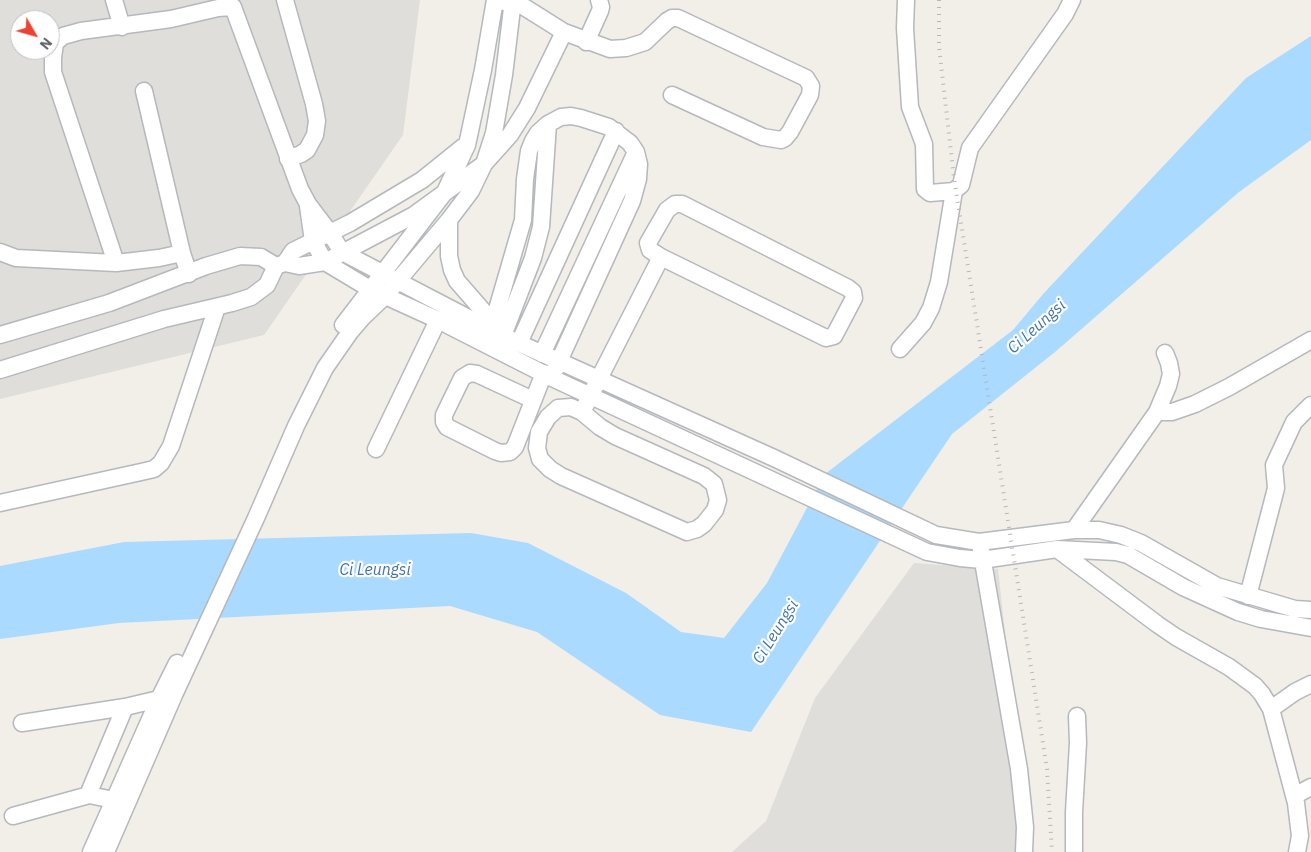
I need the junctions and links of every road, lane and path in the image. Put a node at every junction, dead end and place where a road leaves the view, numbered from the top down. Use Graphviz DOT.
graph roads {
  1 [pos="114,0"];
  2 [pos="285,0"];
  3 [pos="513,0"];
  4 [pos="599,0"];
  5 [pos="906,0"];
  6 [pos="1072,0"];
  7 [pos="495,2"];
  8 [pos="232,4"];
  9 [pos="122,27"];
  10 [pos="564,32"];
  11 [pos="586,42"];
  12 [pos="144,91"];
  13 [pos="672,94"];
  14 [pos="616,131"];
  15 [pos="502,134"];
  16 [pos="467,144"];
  17 [pos="636,152"];
  18 [pos="288,160"];
  19 [pos="484,164"];
  20 [pos="954,191"];
  21 [pos="445,192"];
  22 [pos="308,204"];
  23 [pos="449,220"];
  24 [pos="330,233"];
  25 [pos="313,241"];
  26 [pos="0,252"];
  27 [pos="342,252"];
  28 [pos="182,253"];
  29 [pos="661,257"];
  30 [pos="325,262"];
  31 [pos="116,263"];
  32 [pos="280,264"];
  33 [pos="189,274"];
  34 [pos="381,274"];
  35 [pos="396,282"];
  36 [pos="370,289"];
  37 [pos="385,296"];
  38 [pos="217,307"];
  39 [pos="438,320"];
  40 [pos="494,331"];
  41 [pos="0,334"];
  42 [pos="1311,340"];
  43 [pos="518,343"];
  44 [pos="900,349"];
  45 [pos="1165,353"];
  46 [pos="542,354"];
  47 [pos="559,362"];
  48 [pos="0,370"];
  49 [pos="548,376"];
  50 [pos="599,379"];
  51 [pos="590,395"];
  52 [pos="533,400"];
  53 [pos="1311,404"];
  54 [pos="582,412"];
  55 [pos="1157,412"];
  56 [pos="376,449"];
  57 [pos="0,503"];
  58 [pos="252,516"];
  59 [pos="1074,530"];
  60 [pos="979,542"];
  61 [pos="1057,549"];
  62 [pos="982,560"];
  63 [pos="1248,596"];
  64 [pos="1311,610"];
  65 [pos="1311,628"];
  66 [pos="195,639"];
  67 [pos="1311,684"];
  68 [pos="159,699"];
  69 [pos="125,707"];
  70 [pos="1271,709"];
  71 [pos="1077,716"];
  72 [pos="22,723"];
  73 [pos="1311,787"];
  74 [pos="89,795"];
  75 [pos="1294,796"];
  76 [pos="121,801"];
  77 [pos="13,816"];
  78 [pos="1305,829"];
  79 [pos="91,852"];
  80 [pos="106,852"];
  81 [pos="1024,852"];
  82 [pos="1074,852"];
  83 [pos="1298,852"];
  1 -- 9 [label="street"];
  2 -- 18 [label="street"];
  3 -- 7 [label="street"];
  3 -- 10 [label="street"];
  3 -- 15 [label="street"];
  4 -- 11 [label="street"];
  5 -- 20 [label="street"];
  6 -- 20 [label="street"];
  7 -- 16 [label="street"];
  8 -- 9 [label="street"];
  8 -- 18 [label="street"];
  9 -- 31 [label="street"];
  10 -- 11 [label="street"];
  10 -- 15 [label="street"];
  11 -- 13 [label="street"];
  12 -- 28 [label="street"];
  14 -- 17 [label="street"];
  14 -- 40 [label="street"];
  14 -- 43 [label="street"];
  15 -- 16 [label="street"];
  15 -- 19 [label="street"];
  16 -- 21 [label="street"];
  16 -- 24 [label="street"];
  17 -- 46 [label="street"];
  17 -- 47 [label="street"];
  18 -- 22 [label="street"];
  19 -- 21 [label="street"];
  19 -- 23 [label="street"];
  20 -- 44 [label="street"];
  21 -- 27 [label="street"];
  21 -- 34 [label="street"];
  22 -- 24 [label="street"];
  22 -- 25 [label="street"];
  23 -- 35 [label="street"];
  23 -- 40 [label="street"];
  24 -- 25 [label="street"];
  24 -- 27 [label="street"];
  25 -- 30 [label="street"];
  25 -- 32 [label="street"];
  26 -- 31 [label="street"];
  27 -- 30 [label="street"];
  27 -- 34 [label="street"];
  28 -- 31 [label="street"];
  28 -- 33 [label="street"];
  29 -- 29 [label="street"];
  29 -- 50 [label="street"];
  30 -- 32 [label="street"];
  30 -- 36 [label="street"];
  32 -- 33 [label="street"];
  32 -- 38 [label="street"];
  33 -- 41 [label="street"];
  34 -- 35 [label="street"];
  34 -- 36 [label="street"];
  35 -- 37 [label="street"];
  35 -- 40 [label="street"];
  36 -- 37 [label="street"];
  36 -- 58 [label="street"];
  37 -- 39 [label="street"];
  37 -- 58 [label="street"];
  38 -- 48 [label="street"];
  38 -- 57 [label="street"];
  39 -- 49 [label="street"];
  39 -- 56 [label="street"];
  40 -- 43 [label="street"];
  42 -- 55 [label="street"];
  43 -- 46 [label="street"];
  45 -- 55 [label="street"];
  46 -- 47 [label="street"];
  47 -- 49 [label="street"];
  47 -- 50 [label="street"];
  49 -- 51 [label="street"];
  49 -- 52 [label="street"];
  50 -- 51 [label="street"];
  50 -- 60 [label="street"];
  51 -- 54 [label="street"];
  51 -- 62 [label="street"];
  52 -- 52 [label="street"];
  53 -- 63 [label="street"];
  54 -- 54 [label="street"];
  55 -- 59 [label="street"];
  58 -- 66 [label="street"];
  59 -- 60 [label="street"];
  59 -- 63 [label="street"];
  60 -- 62 [label="street"];
  61 -- 62 [label="street"];
  61 -- 65 [label="street"];
  61 -- 70 [label="street"];
  62 -- 81 [label="street"];
  63 -- 64 [label="street"];
  66 -- 68 [label="street"];
  66 -- 76 [label="street"];
  67 -- 70 [label="street"];
  68 -- 69 [label="street"];
  68 -- 76 [label="street"];
  69 -- 72 [label="street"];
  69 -- 74 [label="street"];
  70 -- 75 [label="street"];
  71 -- 82 [label="street"];
  73 -- 75 [label="street"];
  74 -- 76 [label="street"];
  74 -- 77 [label="street"];
  75 -- 78 [label="street"];
  76 -- 79 [label="street"];
  76 -- 80 [label="street"];
  78 -- 83 [label="street"];
}
